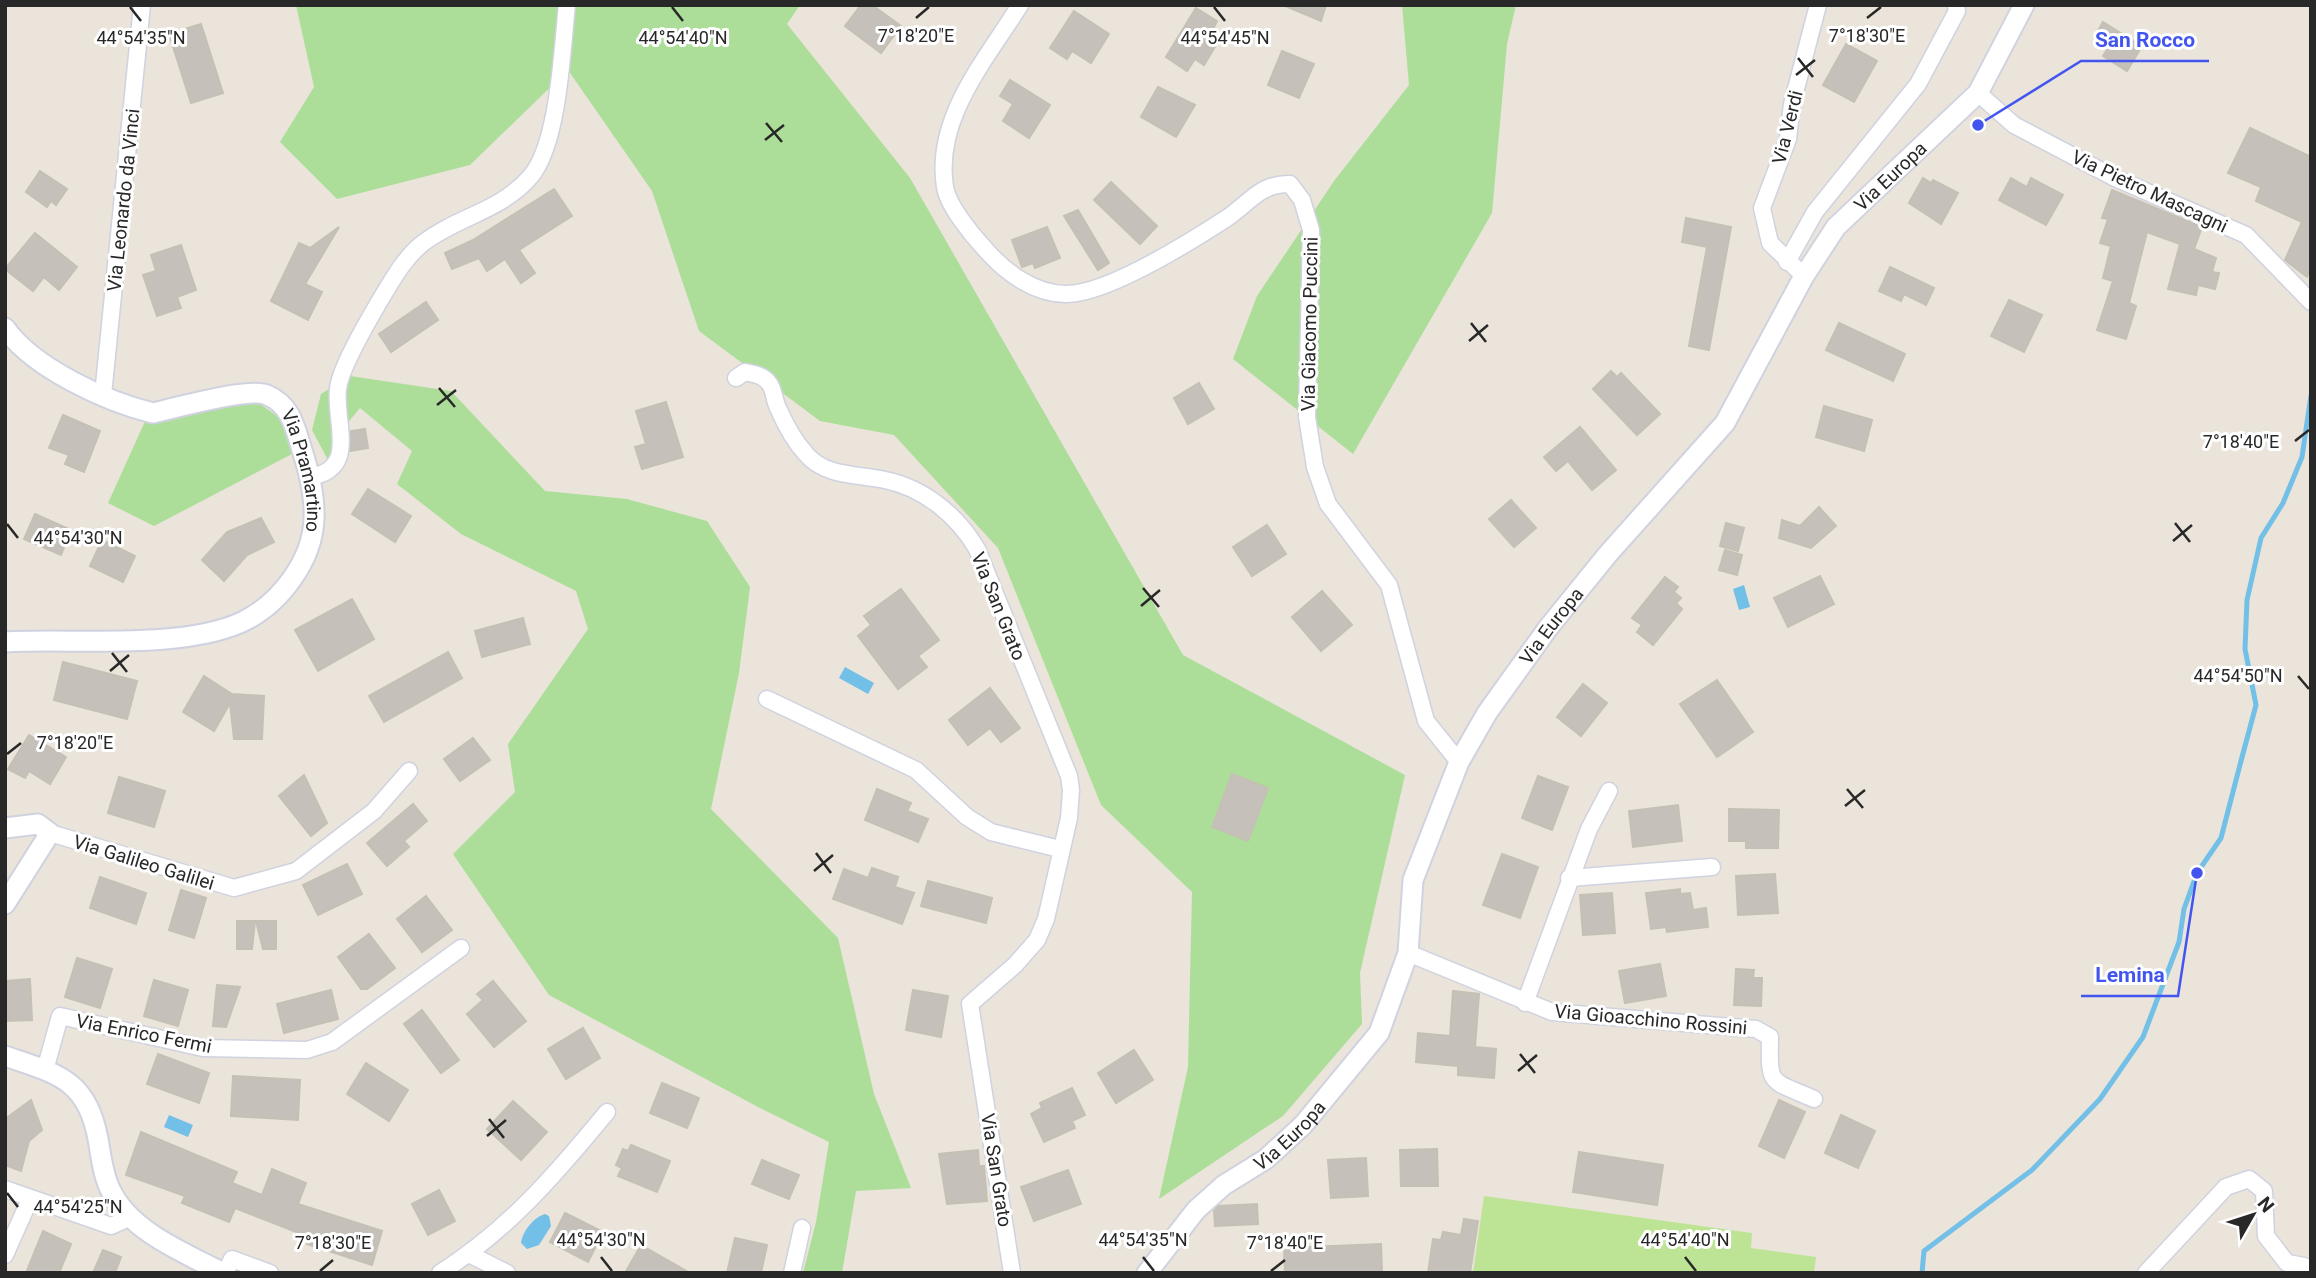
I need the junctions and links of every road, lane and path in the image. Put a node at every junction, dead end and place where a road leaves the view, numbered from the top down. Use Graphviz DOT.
graph roads {
  1 [pos="142,5"];
  2 [pos="567,5"];
  3 [pos="1020,5"];
  4 [pos="1818,5"];
  5 [pos="1956,5"];
  6 [pos="2024,5"];
  7 [pos="1978,93"];
  8 [pos="1787,262"];
  9 [pos="1804,276"];
  10 [pos="2311,302"];
  11 [pos="5,328"];
  12 [pos="736,378"];
  13 [pos="103,395"];
  14 [pos="310,477"];
  15 [pos="5,642"];
  16 [pos="767,699"];
  17 [pos="1459,762"];
  18 [pos="409,771"];
  19 [pos="1609,791"];
  20 [pos="5,828"];
  21 [pos="50,833"];
  22 [pos="1060,849"];
  23 [pos="1712,867"];
  24 [pos="1569,878"];
  25 [pos="5,904"];
  26 [pos="461,948"];
  27 [pos="1408,953"];
  28 [pos="1525,1003"];
  29 [pos="5,1056"];
  30 [pos="45,1070"];
  31 [pos="1814,1099"];
  32 [pos="607,1112"];
  33 [pos="5,1189"];
  34 [pos="30,1199"];
  35 [pos="131,1217"];
  36 [pos="802,1228"];
  37 [pos="469,1254"];
  38 [pos="5,1255"];
  39 [pos="2304,1266"];
  40 [pos="224,1273"];
  41 [pos="270,1273"];
  42 [pos="440,1273"];
  43 [pos="507,1273"];
  44 [pos="792,1273"];
  45 [pos="1012,1273"];
  46 [pos="1147,1273"];
  47 [pos="2146,1273"];
  1 -- 13 [label="street, Via Leonardo da Vinci"];
  2 -- 14 [label="street"];
  3 -- 17 [label="street, Via Giacomo Puccini"];
  4 -- 8 [label="street, Via Verdi"];
  5 -- 8 [label="street"];
  6 -- 7 [label="street, Via Europa"];
  7 -- 9 [label="street, Via Europa"];
  7 -- 10 [label="street, Via Pietro Mascagni"];
  8 -- 9 [label="street, Via Verdi"];
  9 -- 17 [label="street, Via Europa"];
  11 -- 13 [label="street, Via Pramartino"];
  12 -- 22 [label="street, Via San Grato"];
  13 -- 14 [label="street, Via Pramartino"];
  14 -- 15 [label="street, Via Pramartino"];
  16 -- 22 [label="street"];
  17 -- 27 [label="street, Via Europa"];
  18 -- 21 [label="street, Via Galileo Galilei"];
  19 -- 24 [label="street, Via Gioacchino Rossini"];
  20 -- 21 [label="street"];
  21 -- 25 [label="street"];
  22 -- 45 [label="street, Via San Grato"];
  23 -- 24 [label="street"];
  24 -- 28 [label="street, Via Gioacchino Rossini"];
  26 -- 30 [label="street, Via Enrico Fermi"];
  27 -- 28 [label="street, Via Gioacchino Rossini"];
  27 -- 46 [label="street, Via Europa"];
  28 -- 31 [label="street, Via Gioacchino Rossini"];
  29 -- 30 [label="street"];
  30 -- 35 [label="street"];
  32 -- 37 [label="street"];
  33 -- 34 [label="street"];
  34 -- 35 [label="street"];
  34 -- 38 [label="street"];
  35 -- 40 [label="street"];
  36 -- 44 [label="street"];
  37 -- 42 [label="street"];
  37 -- 43 [label="street"];
  39 -- 47 [label="street"];
  40 -- 41 [label="street"];
}
